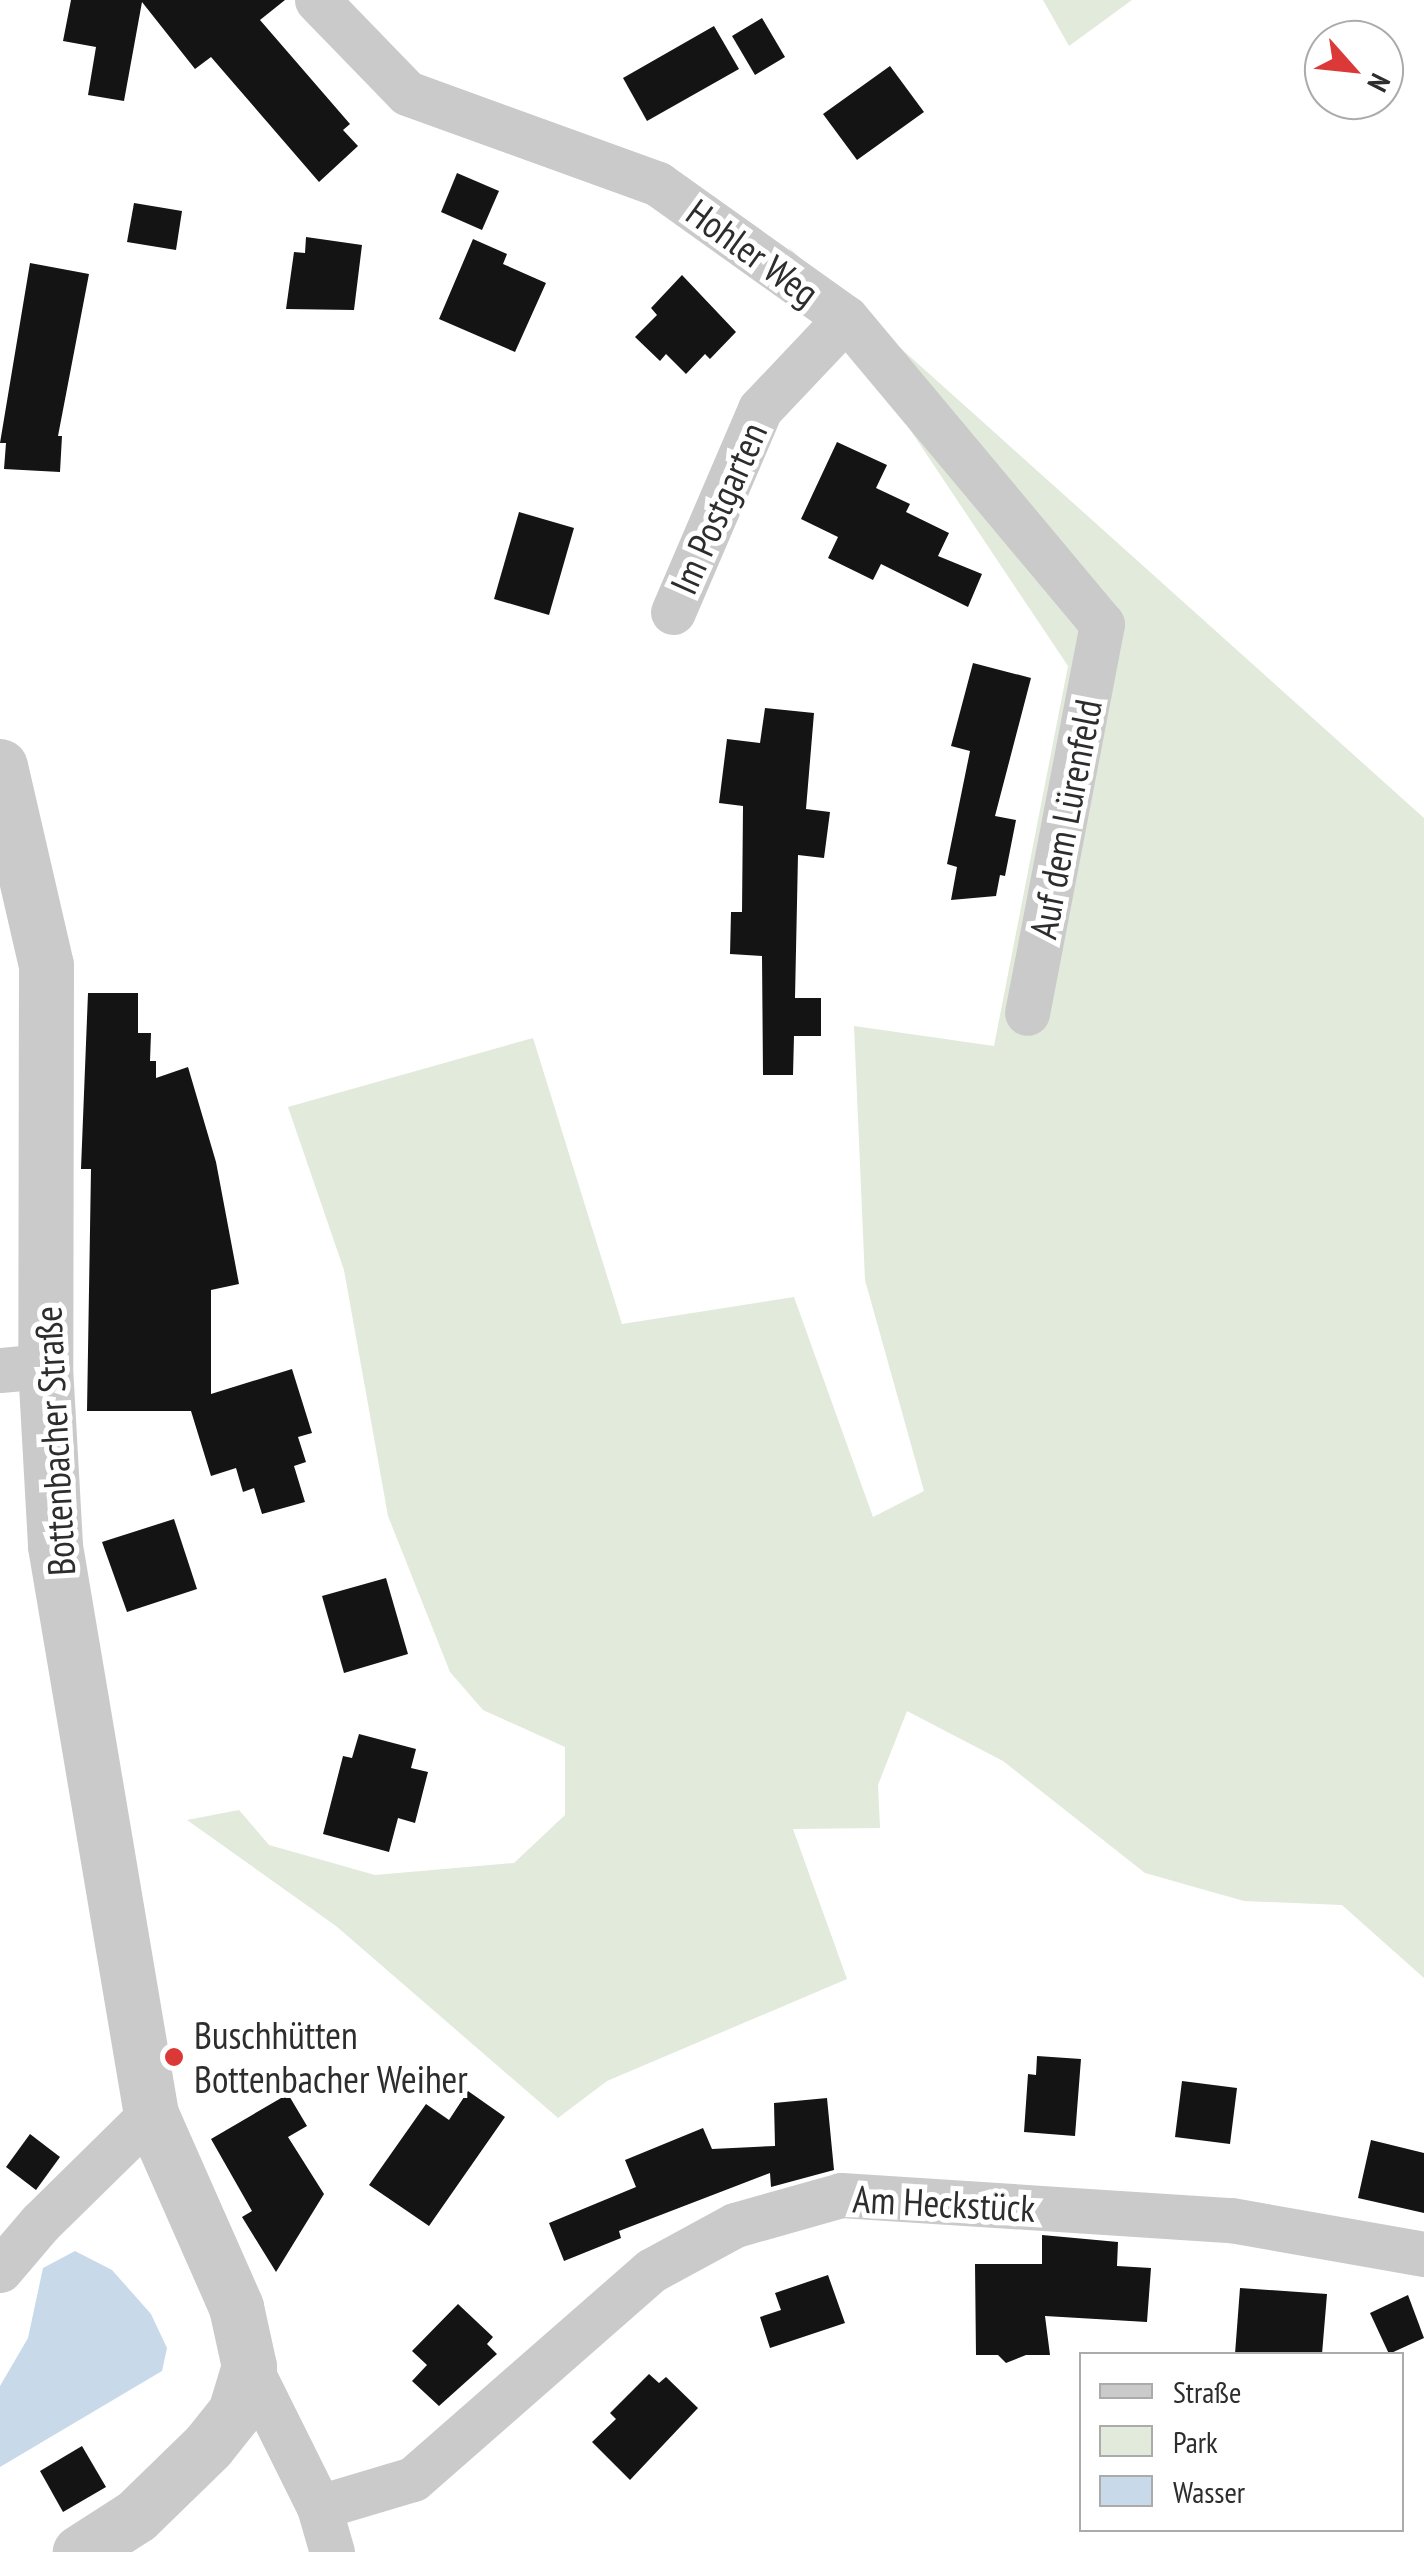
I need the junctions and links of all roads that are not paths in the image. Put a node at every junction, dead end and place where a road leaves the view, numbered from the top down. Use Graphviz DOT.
graph roads {
  1 [pos="317,0"];
  2 [pos="846,318"];
  3 [pos="673,612"];
  4 [pos="1102,624"];
  5 [pos="0,766"];
  6 [pos="1027,1014"];
  7 [pos="22,1368"];
  8 [pos="151,2114"];
  9 [pos="1424,2254"];
  10 [pos="0,2270"];
  11 [pos="242,2389"];
  12 [pos="319,2506"];
  13 [pos="80,2552"];
  14 [pos="332,2552"];
  1 -- 2 [label="street, Hohler Weg"];
  2 -- 3 [label="street, Im Postgarten"];
  2 -- 4 [label="street, Hohler Weg"];
  4 -- 6 [label="street, Auf dem Lürenfeld"];
  5 -- 7 [label="street, Bottenbacher Straße"];
  7 -- 8 [label="street, Bottenbacher Straße"];
  8 -- 10 [label="street"];
  8 -- 11 [label="street, Bottenbacher Straße"];
  9 -- 12 [label="street, Am Heckstück"];
  11 -- 12 [label="street, Bottenbacher Straße"];
  11 -- 13 [label="street"];
  12 -- 14 [label="street, Bottenbacher Straße"];
}
